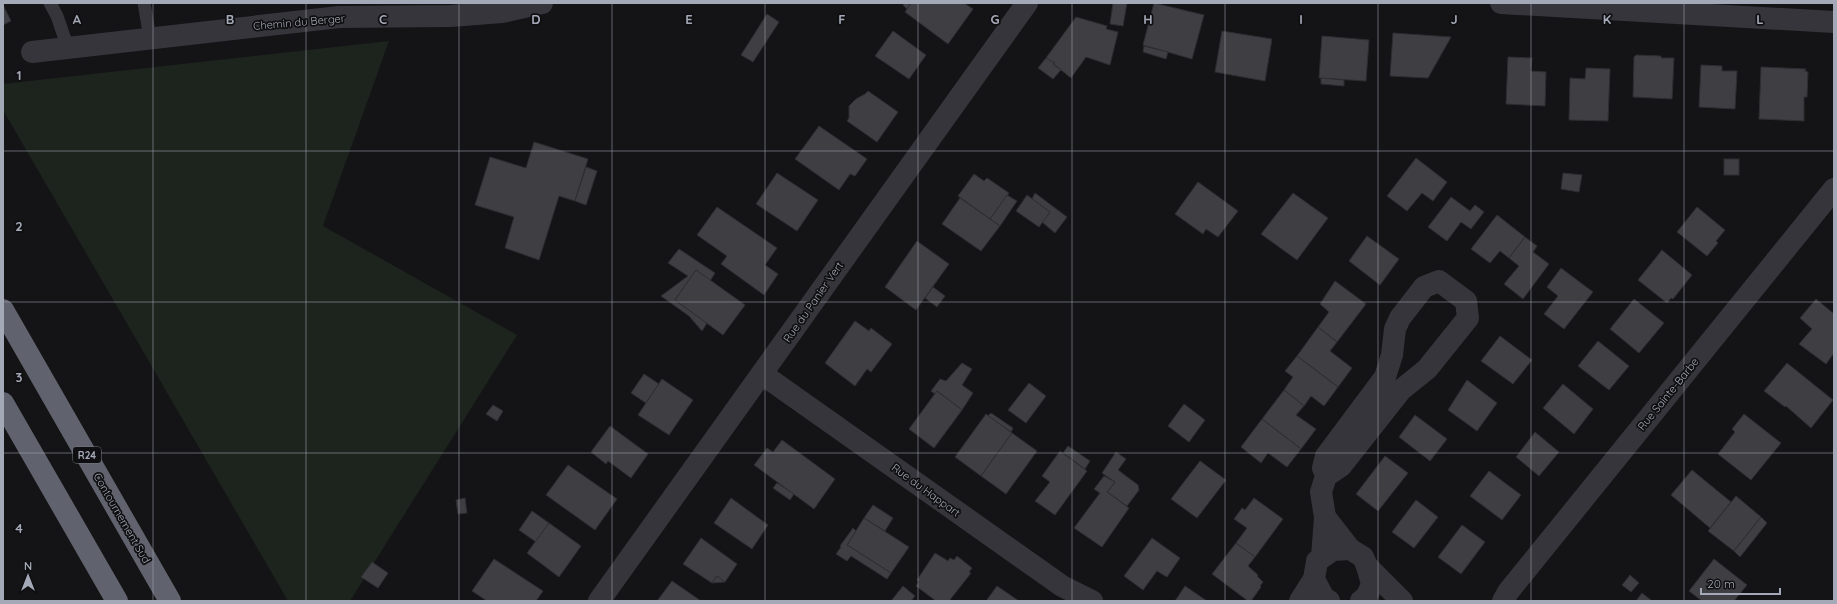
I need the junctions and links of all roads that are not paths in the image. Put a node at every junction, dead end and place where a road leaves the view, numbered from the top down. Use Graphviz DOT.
graph roads {
  1 [pos="50,3"];
  2 [pos="144,3"];
  3 [pos="542,3"];
  4 [pos="1027,3"];
  5 [pos="1501,3"];
  6 [pos="1834,22"];
  7 [pos="150,38"];
  8 [pos="68,48"];
  9 [pos="32,52"];
  10 [pos="1834,188"];
  11 [pos="3,310"];
  12 [pos="762,374"];
  13 [pos="3,403"];
  14 [pos="11,431"];
  15 [pos="1326,476"];
  16 [pos="1325,517"];
  17 [pos="1350,549"];
  18 [pos="1322,557"];
  19 [pos="1367,566"];
  20 [pos="1314,579"];
  21 [pos="117,601"];
  22 [pos="170,601"];
  23 [pos="599,601"];
  24 [pos="1092,601"];
  25 [pos="1300,601"];
  26 [pos="1329,601"];
  27 [pos="1364,601"];
  28 [pos="1402,601"];
  29 [pos="1503,601"];
  1 -- 8 [label="lane"];
  2 -- 7 [label="lane"];
  3 -- 7 [label="street, Chemin du Berger"];
  4 -- 12 [label="street, Rue du Panier Vert"];
  5 -- 6 [label="street"];
  7 -- 8 [label="street, Chemin du Berger"];
  8 -- 9 [label="street, Chemin du Berger"];
  10 -- 29 [label="street, Rue Sainte-Barbe"];
  11 -- 22 [label="highway, Contournement Sud / R24"];
  12 -- 23 [label="street, Rue du Panier Vert"];
  12 -- 24 [label="street, Rue du Happart"];
  13 -- 14 [label="highway"];
  14 -- 21 [label="highway"];
  15 -- 15 [label="street"];
  15 -- 16 [label="street"];
  16 -- 17 [label="street"];
  16 -- 18 [label="street"];
  17 -- 18 [label="street"];
  17 -- 19 [label="street"];
  18 -- 20 [label="street"];
  19 -- 27 [label="street"];
  19 -- 28 [label="street"];
  20 -- 25 [label="street"];
  20 -- 26 [label="street"];
}
